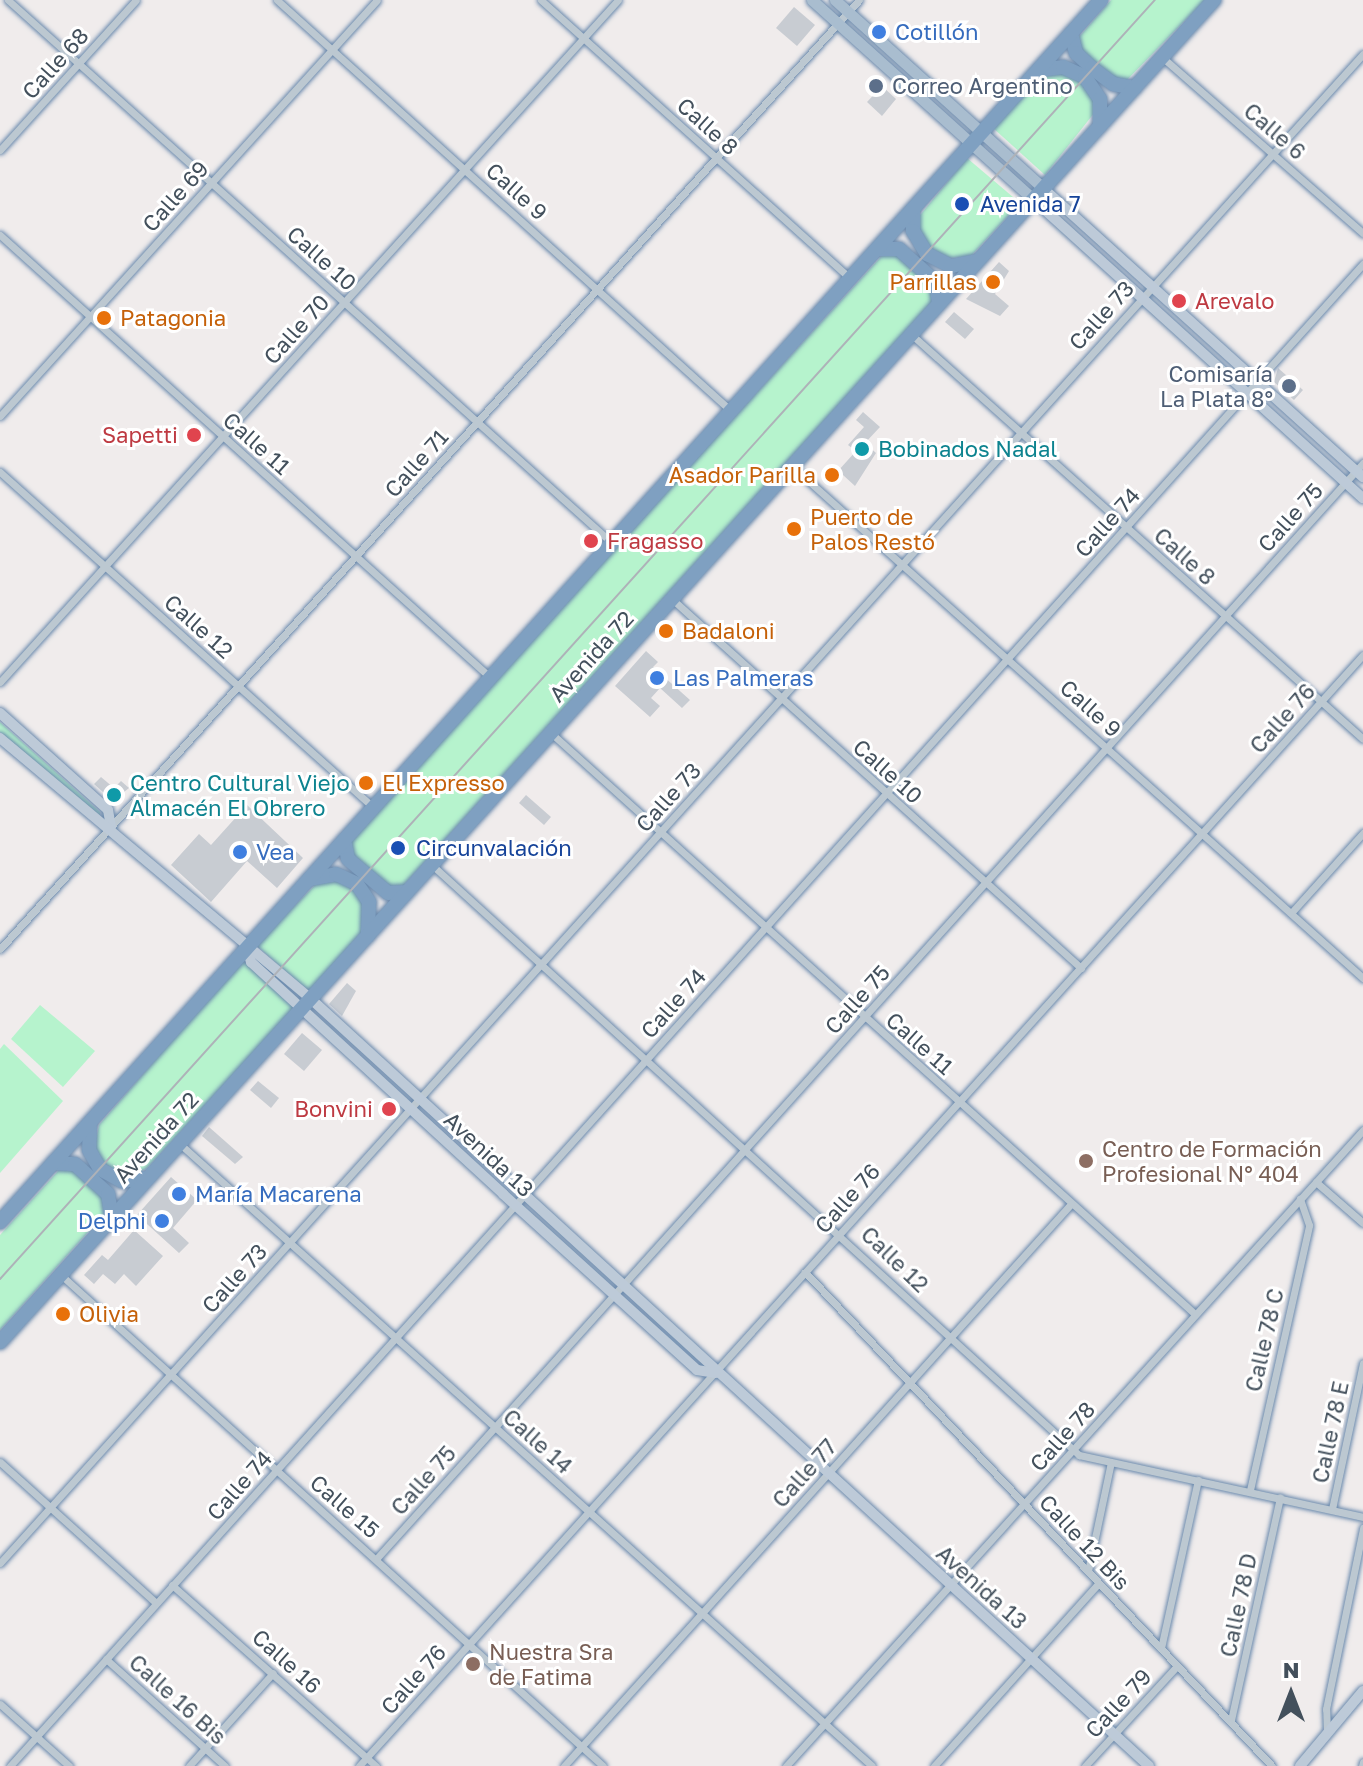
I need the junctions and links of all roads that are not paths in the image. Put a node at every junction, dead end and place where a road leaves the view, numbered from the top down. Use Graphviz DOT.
graph roads {
  1 [pos="8,0"];
  2 [pos="136,0"];
  3 [pos="277,0"];
  4 [pos="377,0"];
  5 [pos="541,0"];
  6 [pos="618,0"];
  7 [pos="812,0"];
  8 [pos="835,0"];
  9 [pos="859,0"];
  10 [pos="1101,0"];
  11 [pos="1214,0"];
  12 [pos="849,12"];
  13 [pos="838,23"];
  14 [pos="1071,33"];
  15 [pos="583,38"];
  16 [pos="332,50"];
  17 [pos="1363,54"];
  18 [pos="1163,57"];
  19 [pos="79,63"];
  20 [pos="1039,70"];
  21 [pos="1135,88"];
  22 [pos="1100,126"];
  23 [pos="977,138"];
  24 [pos="0,150"];
  25 [pos="1273,151"];
  26 [pos="716,158"];
  27 [pos="465,169"];
  28 [pos="212,183"];
  29 [pos="1039,194"];
  30 [pos="913,209"];
  31 [pos="1363,233"];
  32 [pos="0,235"];
  33 [pos="876,249"];
  34 [pos="978,261"];
  35 [pos="1363,264"];
  36 [pos="850,278"];
  37 [pos="1152,286"];
  38 [pos="598,289"];
  39 [pos="1142,297"];
  40 [pos="344,302"];
  41 [pos="939,304"];
  42 [pos="90,317"];
  43 [pos="912,335"];
  44 [pos="1257,382"];
  45 [pos="1247,393"];
  46 [pos="731,411"];
  47 [pos="0,416"];
  48 [pos="478,422"];
  49 [pos="1020,432"];
  50 [pos="223,436"];
  51 [pos="793,466"];
  52 [pos="1361,471"];
  53 [pos="0,472"];
  54 [pos="1346,482"];
  55 [pos="1363,498"];
  56 [pos="1126,528"];
  57 [pos="612,543"];
  58 [pos="356,556"];
  59 [pos="903,562"];
  60 [pos="105,566"];
  61 [pos="672,599"];
  62 [pos="1225,616"];
  63 [pos="1363,655"];
  64 [pos="1009,657"];
  65 [pos="491,678"];
  66 [pos="0,682"];
  67 [pos="238,686"];
  68 [pos="781,698"];
  69 [pos="1321,702"];
  70 [pos="0,713"];
  71 [pos="551,733"];
  72 [pos="0,738"];
  73 [pos="1363,739"];
  74 [pos="1107,746"];
  75 [pos="886,793"];
  76 [pos="374,808"];
  77 [pos="111,827"];
  78 [pos="660,832"];
  79 [pos="1204,833"];
  80 [pos="1363,833"];
  81 [pos="344,840"];
  82 [pos="432,865"];
  83 [pos="309,879"];
  84 [pos="985,882"];
  85 [pos="407,892"];
  86 [pos="1291,913"];
  87 [pos="765,928"];
  88 [pos="368,936"];
  89 [pos="0,949"];
  90 [pos="247,949"];
  91 [pos="543,962"];
  92 [pos="1081,968"];
  93 [pos="1363,978"];
  94 [pos="306,1004"];
  95 [pos="865,1017"];
  96 [pos="648,1058"];
  97 [pos="421,1099"];
  98 [pos="958,1101"];
  99 [pos="412,1108"];
  100 [pos="90,1124"];
  101 [pos="1363,1130"];
  102 [pos="180,1144"];
  103 [pos="747,1147"];
  104 [pos="53,1163"];
  105 [pos="148,1178"];
  106 [pos="1316,1182"];
  107 [pos="526,1193"];
  108 [pos="1300,1199"];
  109 [pos="1071,1204"];
  110 [pos="515,1205"];
  111 [pos="112,1218"];
  112 [pos="0,1222"];
  113 [pos="1363,1223"];
  114 [pos="841,1232"];
  115 [pos="291,1242"];
  116 [pos="805,1272"];
  117 [pos="61,1275"];
  118 [pos="624,1283"];
  119 [pos="612,1292"];
  120 [pos="1195,1314"];
  121 [pos="396,1337"];
  122 [pos="950,1338"];
  123 [pos="0,1342"];
  124 [pos="1363,1363"];
  125 [pos="716,1373"];
  126 [pos="171,1376"];
  127 [pos="910,1382"];
  128 [pos="495,1427"];
  129 [pos="1073,1451"];
  130 [pos="0,1462"];
  131 [pos="1111,1462"];
  132 [pos="276,1470"];
  133 [pos="826,1475"];
  134 [pos="1198,1480"];
  135 [pos="1250,1490"];
  136 [pos="1280,1497"];
  137 [pos="1025,1504"];
  138 [pos="51,1507"];
  139 [pos="1332,1509"];
  140 [pos="589,1511"];
  141 [pos="1363,1517"];
  142 [pos="1363,1528"];
  143 [pos="377,1558"];
  144 [pos="0,1563"];
  145 [pos="1088,1571"];
  146 [pos="1099,1583"];
  147 [pos="951,1584"];
  148 [pos="172,1585"];
  149 [pos="156,1603"];
  150 [pos="699,1617"];
  151 [pos="470,1644"];
  152 [pos="1161,1648"];
  153 [pos="106,1659"];
  154 [pos="1032,1659"];
  155 [pos="1177,1666"];
  156 [pos="273,1673"];
  157 [pos="1362,1692"];
  158 [pos="0,1704"];
  159 [pos="1231,1720"];
  160 [pos="824,1724"];
  161 [pos="1327,1732"];
  162 [pos="1113,1734"];
  163 [pos="36,1737"];
  164 [pos="581,1747"];
  165 [pos="205,1748"];
  166 [pos="367,1757"];
  167 [pos="10,1766"];
  168 [pos="69,1766"];
  169 [pos="189,1766"];
  170 [pos="225,1766"];
  171 [pos="359,1766"];
  172 [pos="376,1766"];
  173 [pos="564,1766"];
  174 [pos="603,1766"];
  175 [pos="786,1766"];
  176 [pos="872,1766"];
  177 [pos="934,1766"];
  178 [pos="1085,1766"];
  179 [pos="1149,1766"];
  180 [pos="1272,1766"];
  181 [pos="1300,1766"];
  1 -- 19 [label="street, Calle 10"];
  2 -- 19 [label="street, Calle 68"];
  3 -- 16 [label="street, Calle 9"];
  4 -- 16 [label="street, Calle 69"];
  5 -- 15 [label="street, Calle 8"];
  6 -- 15 [label="street, Calle 70"];
  7 -- 13 [label="main road"];
  8 -- 12 [label="main road"];
  9 -- 12 [label="street, Calle 71"];
  10 -- 14 [label="highway"];
  11 -- 18 [label="highway, Avenida 72"];
  12 -- 13 [label="street, Calle 71"];
  12 -- 23 [label="main road"];
  13 -- 23 [label="main road"];
  13 -- 26 [label="street, Calle 71"];
  14 -- 20 [label="highway"];
  14 -- 21 [label="highway"];
  15 -- 26 [label="street, Calle 8"];
  15 -- 27 [label="street, Calle 70"];
  16 -- 27 [label="street, Calle 9"];
  16 -- 28 [label="street, Calle 69"];
  17 -- 25 [label="street, Calle 73"];
  18 -- 21 [label="highway, Avenida 72"];
  18 -- 25 [label="street, Calle 6"];
  19 -- 24 [label="street, Calle 68"];
  19 -- 28 [label="street, Calle 10"];
  20 -- 22 [label="highway"];
  20 -- 23 [label="highway"];
  21 -- 22 [label="highway, Avenida 72"];
  22 -- 29 [label="highway, Avenida 72"];
  23 -- 29 [label="main road"];
  23 -- 30 [label="highway"];
  25 -- 31 [label="street, Calle 6"];
  25 -- 37 [label="street, Calle 73"];
  26 -- 36 [label="street, Calle 8"];
  26 -- 38 [label="street, Calle 71"];
  27 -- 38 [label="street, Calle 9"];
  27 -- 40 [label="street, Calle 70"];
  28 -- 40 [label="street, Calle 10"];
  28 -- 42 [label="street, Calle 69"];
  29 -- 34 [label="highway, Avenida 72"];
  29 -- 37 [label="street"];
  29 -- 39 [label="street"];
  30 -- 33 [label="highway"];
  30 -- 34 [label="highway"];
  32 -- 42 [label="street, Calle 11"];
  33 -- 36 [label="highway"];
  33 -- 41 [label="highway"];
  34 -- 41 [label="highway, Avenida 72"];
  35 -- 44 [label="street, Calle 74"];
  36 -- 46 [label="highway"];
  37 -- 39 [label="street, Calle 73"];
  37 -- 44 [label="street"];
  38 -- 46 [label="street, Calle 9"];
  38 -- 48 [label="street, Calle 71"];
  39 -- 45 [label="street"];
  39 -- 49 [label="street, Calle 73"];
  40 -- 48 [label="street, Calle 10"];
  40 -- 50 [label="street, Calle 70"];
  41 -- 43 [label="highway, Avenida 72"];
  42 -- 47 [label="street, Calle 69"];
  42 -- 50 [label="street, Calle 11"];
  43 -- 49 [label="street, Calle 8"];
  43 -- 51 [label="highway, Avenida 72"];
  44 -- 45 [label="street, Calle 74"];
  44 -- 52 [label="street"];
  45 -- 54 [label="street"];
  45 -- 56 [label="street, Calle 74"];
  46 -- 57 [label="highway"];
  48 -- 57 [label="street, Calle 10"];
  48 -- 58 [label="street, Calle 71"];
  49 -- 56 [label="street, Calle 8"];
  49 -- 59 [label="street, Calle 73"];
  50 -- 58 [label="street, Calle 11"];
  50 -- 60 [label="street, Calle 70"];
  51 -- 59 [label="street, Calle 9"];
  51 -- 61 [label="highway, Avenida 72"];
  52 -- 54 [label="street, Calle 75"];
  53 -- 60 [label="street, Calle 12"];
  54 -- 55 [label="street"];
  54 -- 62 [label="street, Calle 75"];
  56 -- 62 [label="street, Calle 8"];
  56 -- 64 [label="street, Calle 74"];
  57 -- 65 [label="highway"];
  58 -- 65 [label="street, Calle 11"];
  58 -- 67 [label="street, Calle 71"];
  59 -- 64 [label="street, Calle 9"];
  59 -- 68 [label="street, Calle 73"];
  60 -- 66 [label="street, Calle 70"];
  60 -- 67 [label="street, Calle 12"];
  61 -- 68 [label="street, Calle 10"];
  61 -- 71 [label="highway, Avenida 72"];
  62 -- 69 [label="street, Calle 8"];
  62 -- 74 [label="street, Calle 75"];
  63 -- 69 [label="street, Calle 76"];
  64 -- 74 [label="street, Calle 9"];
  64 -- 75 [label="street, Calle 74"];
  65 -- 76 [label="highway"];
  67 -- 76 [label="street, Calle 12"];
  67 -- 77 [label="street, Calle 71"];
  68 -- 75 [label="street, Calle 10"];
  68 -- 78 [label="street, Calle 73"];
  69 -- 73 [label="street, Calle 8"];
  69 -- 79 [label="street, Calle 76"];
  70 -- 77 [label="street, Avenida 13"];
  71 -- 78 [label="street, Calle 11"];
  71 -- 82 [label="highway, Avenida 72"];
  72 -- 77 [label="street, Avenida 13"];
  74 -- 79 [label="street, Calle 9"];
  74 -- 84 [label="street, Calle 75"];
  75 -- 84 [label="street, Calle 10"];
  75 -- 87 [label="street, Calle 74"];
  76 -- 81 [label="highway"];
  77 -- 89 [label="street, Calle 71"];
  77 -- 90 [label="street, Avenida 13"];
  78 -- 87 [label="street, Calle 11"];
  78 -- 91 [label="street, Calle 73"];
  79 -- 86 [label="street, Calle 9"];
  79 -- 92 [label="street, Calle 76"];
  80 -- 86 [label="street"];
  81 -- 83 [label="highway"];
  81 -- 85 [label="highway"];
  82 -- 85 [label="highway, Avenida 72"];
  82 -- 91 [label="street, Calle 12"];
  83 -- 88 [label="highway"];
  83 -- 90 [label="highway"];
  84 -- 92 [label="street, Calle 10"];
  84 -- 95 [label="street, Calle 75"];
  85 -- 88 [label="highway, Avenida 72"];
  86 -- 93 [label="street, Calle 9"];
  87 -- 95 [label="street, Calle 11"];
  87 -- 96 [label="street, Calle 74"];
  88 -- 94 [label="highway, Avenida 72"];
  90 -- 94 [label="street, Avenida 13"];
  90 -- 100 [label="highway"];
  91 -- 96 [label="street, Calle 12"];
  91 -- 97 [label="street, Calle 73"];
  92 -- 98 [label="street, Calle 76"];
  94 -- 97 [label="street, Avenida 13"];
  94 -- 99 [label="street, Avenida 13"];
  94 -- 102 [label="highway, Avenida 72"];
  95 -- 98 [label="street, Calle 11"];
  95 -- 103 [label="street, Calle 75"];
  96 -- 103 [label="street, Calle 12"];
  96 -- 107 [label="street, Calle 74"];
  97 -- 99 [label="street, Calle 73"];
  97 -- 107 [label="street, Avenida 13"];
  98 -- 109 [label="street, Calle 11"];
  98 -- 114 [label="street, Calle 76"];
  99 -- 110 [label="street, Avenida 13"];
  99 -- 115 [label="street, Calle 73"];
  100 -- 104 [label="highway"];
  100 -- 105 [label="highway"];
  101 -- 106 [label="street, Calle 78"];
  102 -- 105 [label="highway, Avenida 72"];
  102 -- 115 [label="street, Calle 14"];
  103 -- 114 [label="street, Calle 12"];
  103 -- 118 [label="street, Calle 75"];
  104 -- 111 [label="highway"];
  104 -- 112 [label="highway"];
  105 -- 111 [label="highway, Avenida 72"];
  106 -- 108 [label="street, Calle 78"];
  106 -- 113 [label="street"];
  107 -- 110 [label="street, Calle 74"];
  107 -- 118 [label="street, Avenida 13"];
  108 -- 120 [label="street, Calle 78"];
  108 -- 135 [label="street, Calle 78 C"];
  109 -- 120 [label="street, Calle 11"];
  109 -- 122 [label="street, Calle 77"];
  110 -- 119 [label="street, Avenida 13"];
  110 -- 121 [label="street, Calle 74"];
  111 -- 117 [label="highway, Avenida 72"];
  114 -- 116 [label="street, Calle 76"];
  114 -- 122 [label="street, Calle 12"];
  115 -- 121 [label="street, Calle 14"];
  115 -- 126 [label="street, Calle 73"];
  116 -- 125 [label="street, Calle 76"];
  116 -- 127 [label="street, Calle 12 Bis"];
  117 -- 123 [label="highway, Avenida 72"];
  117 -- 126 [label="street, Calle 15"];
  118 -- 119 [label="street, Calle 75"];
  118 -- 125 [label="street, Avenida 13"];
  119 -- 125 [label="street, Avenida 13"];
  119 -- 128 [label="street, Calle 75"];
  120 -- 129 [label="street, Calle 78"];
  121 -- 128 [label="street, Calle 14"];
  121 -- 132 [label="street, Calle 74"];
  122 -- 127 [label="street, Calle 77"];
  122 -- 129 [label="street, Calle 12"];
  124 -- 139 [label="street, Calle 78 E"];
  125 -- 133 [label="street, Avenida 13"];
  125 -- 140 [label="street, Calle 76"];
  126 -- 132 [label="street, Calle 15"];
  126 -- 138 [label="street, Calle 73"];
  127 -- 133 [label="street, Calle 77"];
  127 -- 137 [label="street, Calle 12 Bis"];
  128 -- 140 [label="street, Calle 14"];
  128 -- 143 [label="street, Calle 75"];
  129 -- 131 [label="street, Calle 12"];
  129 -- 137 [label="street, Calle 78"];
  130 -- 138 [label="street"];
  131 -- 134 [label="street, Calle 12"];
  131 -- 145 [label="street"];
  132 -- 143 [label="street, Calle 15"];
  132 -- 148 [label="street, Calle 74"];
  133 -- 147 [label="street, Avenida 13"];
  133 -- 150 [label="street, Calle 77"];
  134 -- 135 [label="street, Calle 12"];
  134 -- 152 [label="street"];
  135 -- 136 [label="street, Calle 12"];
  136 -- 139 [label="street, Calle 12"];
  136 -- 159 [label="street, Calle 78 D"];
  137 -- 145 [label="street, Calle 12 Bis"];
  137 -- 147 [label="street, Calle 78"];
  138 -- 144 [label="street, Calle 73"];
  138 -- 149 [label="street"];
  139 -- 141 [label="street, Calle 12"];
  140 -- 150 [label="street, Calle 14"];
  140 -- 151 [label="street, Calle 76"];
  142 -- 161 [label="street"];
  143 -- 151 [label="street, Calle 15"];
  145 -- 146 [label="street, Calle 12 Bis"];
  146 -- 152 [label="street, Calle 12 Bis"];
  146 -- 154 [label="street"];
  147 -- 154 [label="street, Avenida 13"];
  147 -- 160 [label="street, Calle 78"];
  148 -- 149 [label="street, Calle 74"];
  148 -- 156 [label="street, Calle 16"];
  149 -- 153 [label="street, Calle 74"];
  150 -- 160 [label="street, Calle 14"];
  150 -- 164 [label="street, Calle 77"];
  151 -- 164 [label="street, Calle 15"];
  151 -- 166 [label="street, Calle 76"];
  152 -- 155 [label="street, Calle 12 Bis"];
  153 -- 163 [label="street, Calle 74"];
  153 -- 165 [label="street, Calle 16 Bis"];
  154 -- 162 [label="street, Avenida 13"];
  154 -- 177 [label="street"];
  155 -- 159 [label="street, Calle 12 Bis"];
  155 -- 162 [label="street, Calle 79"];
  156 -- 165 [label="street"];
  156 -- 166 [label="street, Calle 16"];
  157 -- 161 [label="street"];
  158 -- 163 [label="street"];
  159 -- 180 [label="street, Calle 12 Bis"];
  160 -- 175 [label="street, Calle 78"];
  160 -- 176 [label="street, Calle 14"];
  161 -- 181 [label="street"];
  162 -- 178 [label="street, Calle 79"];
  162 -- 179 [label="street, Avenida 13"];
  163 -- 167 [label="street, Calle 74"];
  163 -- 168 [label="street"];
  164 -- 173 [label="street, Calle 77"];
  164 -- 174 [label="street, Calle 15"];
  165 -- 169 [label="street"];
  165 -- 170 [label="street, Calle 16 Bis"];
  166 -- 171 [label="street, Calle 76"];
  166 -- 172 [label="street, Calle 16"];
}
